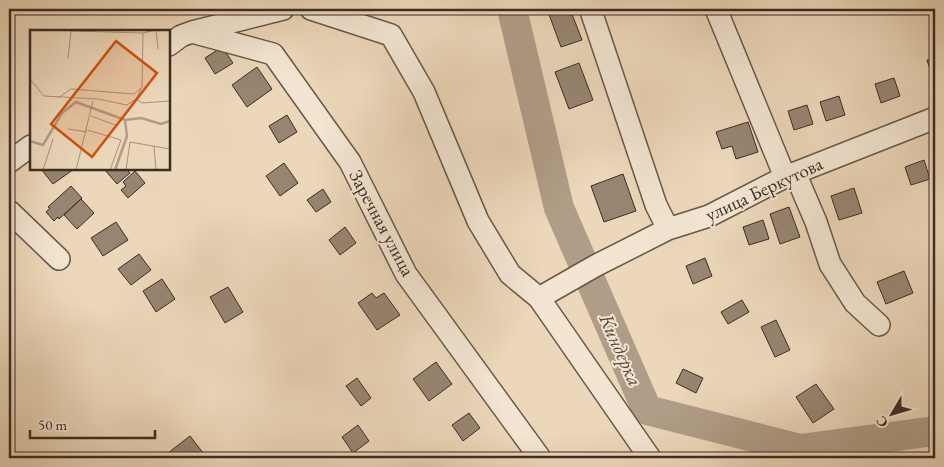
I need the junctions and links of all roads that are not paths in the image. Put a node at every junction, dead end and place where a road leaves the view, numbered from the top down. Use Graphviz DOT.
graph roads {
  1 [pos="284,9"];
  2 [pos="311,9"];
  3 [pos="716,9"];
  4 [pos="591,11"];
  5 [pos="192,32"];
  6 [pos="170,44"];
  7 [pos="935,118"];
  8 [pos="30,147"];
  9 [pos="9,162"];
  10 [pos="790,175"];
  11 [pos="9,211"];
  12 [pos="668,230"];
  13 [pos="59,259"];
  14 [pos="539,298"];
  15 [pos="879,325"];
  16 [pos="540,458"];
  17 [pos="650,458"];
  1 -- 5 [label="street"];
  2 -- 14 [label="street"];
  3 -- 10 [label="street"];
  4 -- 12 [label="street"];
  5 -- 6 [label="street"];
  5 -- 16 [label="street, Заречная улица"];
  7 -- 10 [label="street, улица Беркутова"];
  8 -- 9 [label="street"];
  10 -- 12 [label="street, улица Беркутова"];
  10 -- 15 [label="street"];
  11 -- 13 [label="street"];
  12 -- 14 [label="street, улица Беркутова"];
  14 -- 17 [label="street"];
}
